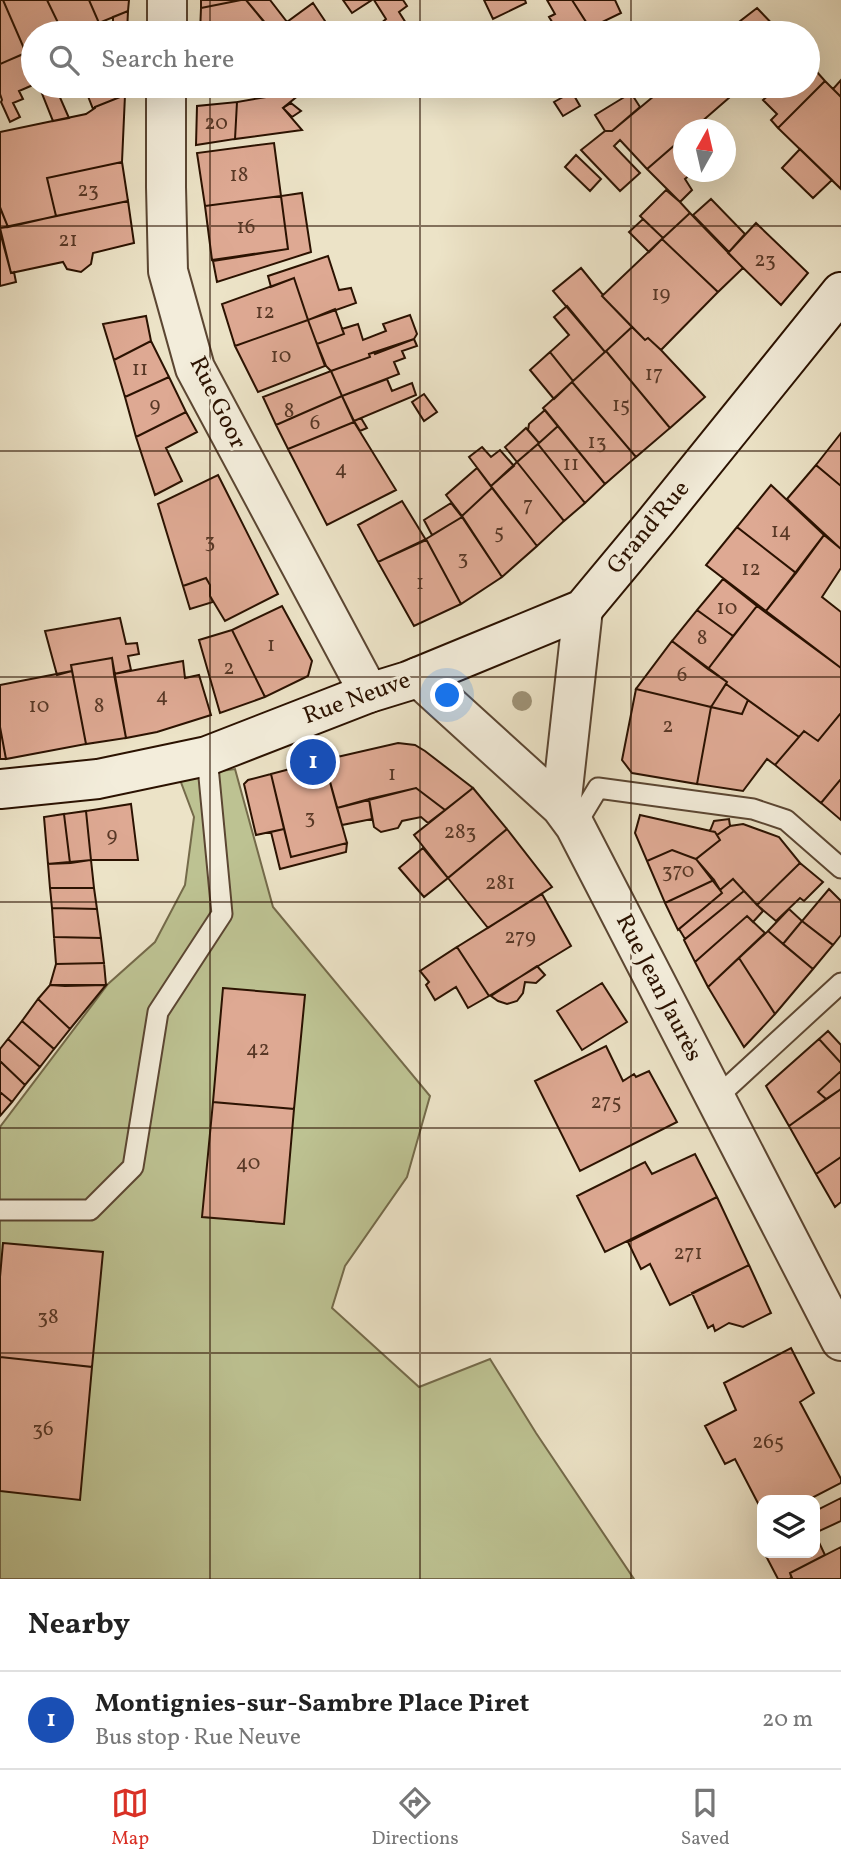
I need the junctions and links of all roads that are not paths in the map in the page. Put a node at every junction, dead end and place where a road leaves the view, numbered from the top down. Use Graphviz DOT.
graph roads {
  1 [pos="167,0"];
  2 [pos="167,21"];
  3 [pos="166,98"];
  4 [pos="841,292"];
  5 [pos="583,608"];
  6 [pos="418,677"];
  7 [pos="369,693"];
  8 [pos="207,756"];
  9 [pos="0,789"];
  10 [pos="568,816"];
  11 [pos="841,868"];
  12 [pos="841,983"];
  13 [pos="715,1099"];
  14 [pos="0,1210"];
  15 [pos="841,1342"];
  1 -- 2 [label="street"];
  3 -- 7 [label="street, Rue Goor"];
  4 -- 5 [label="street, Grand'Rue"];
  5 -- 6 [label="street, Rue Neuve"];
  5 -- 10 [label="street"];
  6 -- 7 [label="street, Rue Neuve"];
  6 -- 10 [label="street, Rue Jean Jaurès"];
  7 -- 8 [label="street, Rue Neuve"];
  8 -- 9 [label="street, Rue Neuve"];
  8 -- 14 [label="lane"];
  10 -- 11 [label="lane"];
  10 -- 13 [label="street, Rue Jean Jaurès"];
  12 -- 13 [label="lane"];
  13 -- 15 [label="street, Rue Jean Jaurès"];
}
